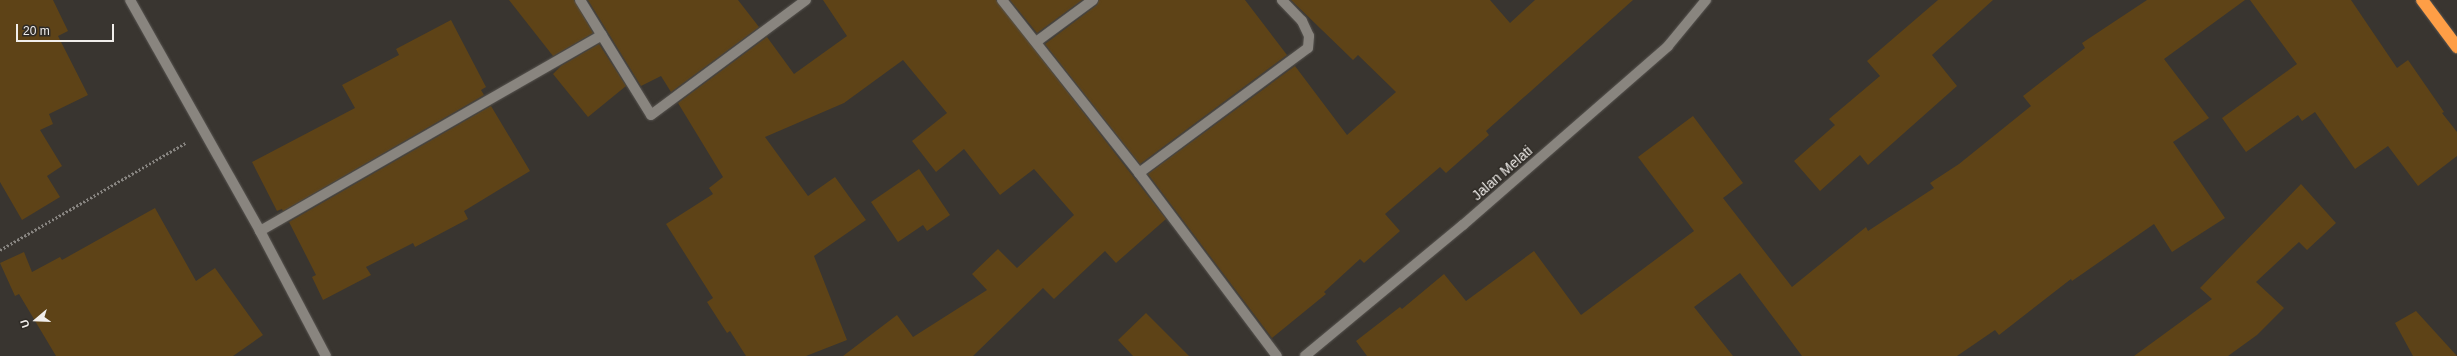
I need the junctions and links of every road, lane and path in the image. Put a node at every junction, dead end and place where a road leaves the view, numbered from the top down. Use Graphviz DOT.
graph roads {
  1 [pos="130,0"];
  2 [pos="580,0"];
  3 [pos="1002,0"];
  4 [pos="1093,0"];
  5 [pos="1282,0"];
  6 [pos="1706,0"];
  7 [pos="2422,0"];
  8 [pos="802,1"];
  9 [pos="602,34"];
  10 [pos="1036,42"];
  11 [pos="2457,47"];
  12 [pos="205,131"];
  13 [pos="1139,173"];
  14 [pos="260,230"];
  15 [pos="0,250"];
  16 [pos="326,356"];
  17 [pos="1277,356"];
  18 [pos="1305,356"];
  1 -- 12 [label="street"];
  2 -- 9 [label="street"];
  3 -- 10 [label="street"];
  4 -- 10 [label="street"];
  5 -- 13 [label="street"];
  6 -- 18 [label="street, Jalan Melati"];
  7 -- 11 [label="highway"];
  8 -- 9 [label="street"];
  9 -- 14 [label="street"];
  10 -- 13 [label="street"];
  12 -- 14 [label="street"];
  12 -- 15 [label="path"];
  13 -- 17 [label="street"];
  14 -- 16 [label="street"];
}
